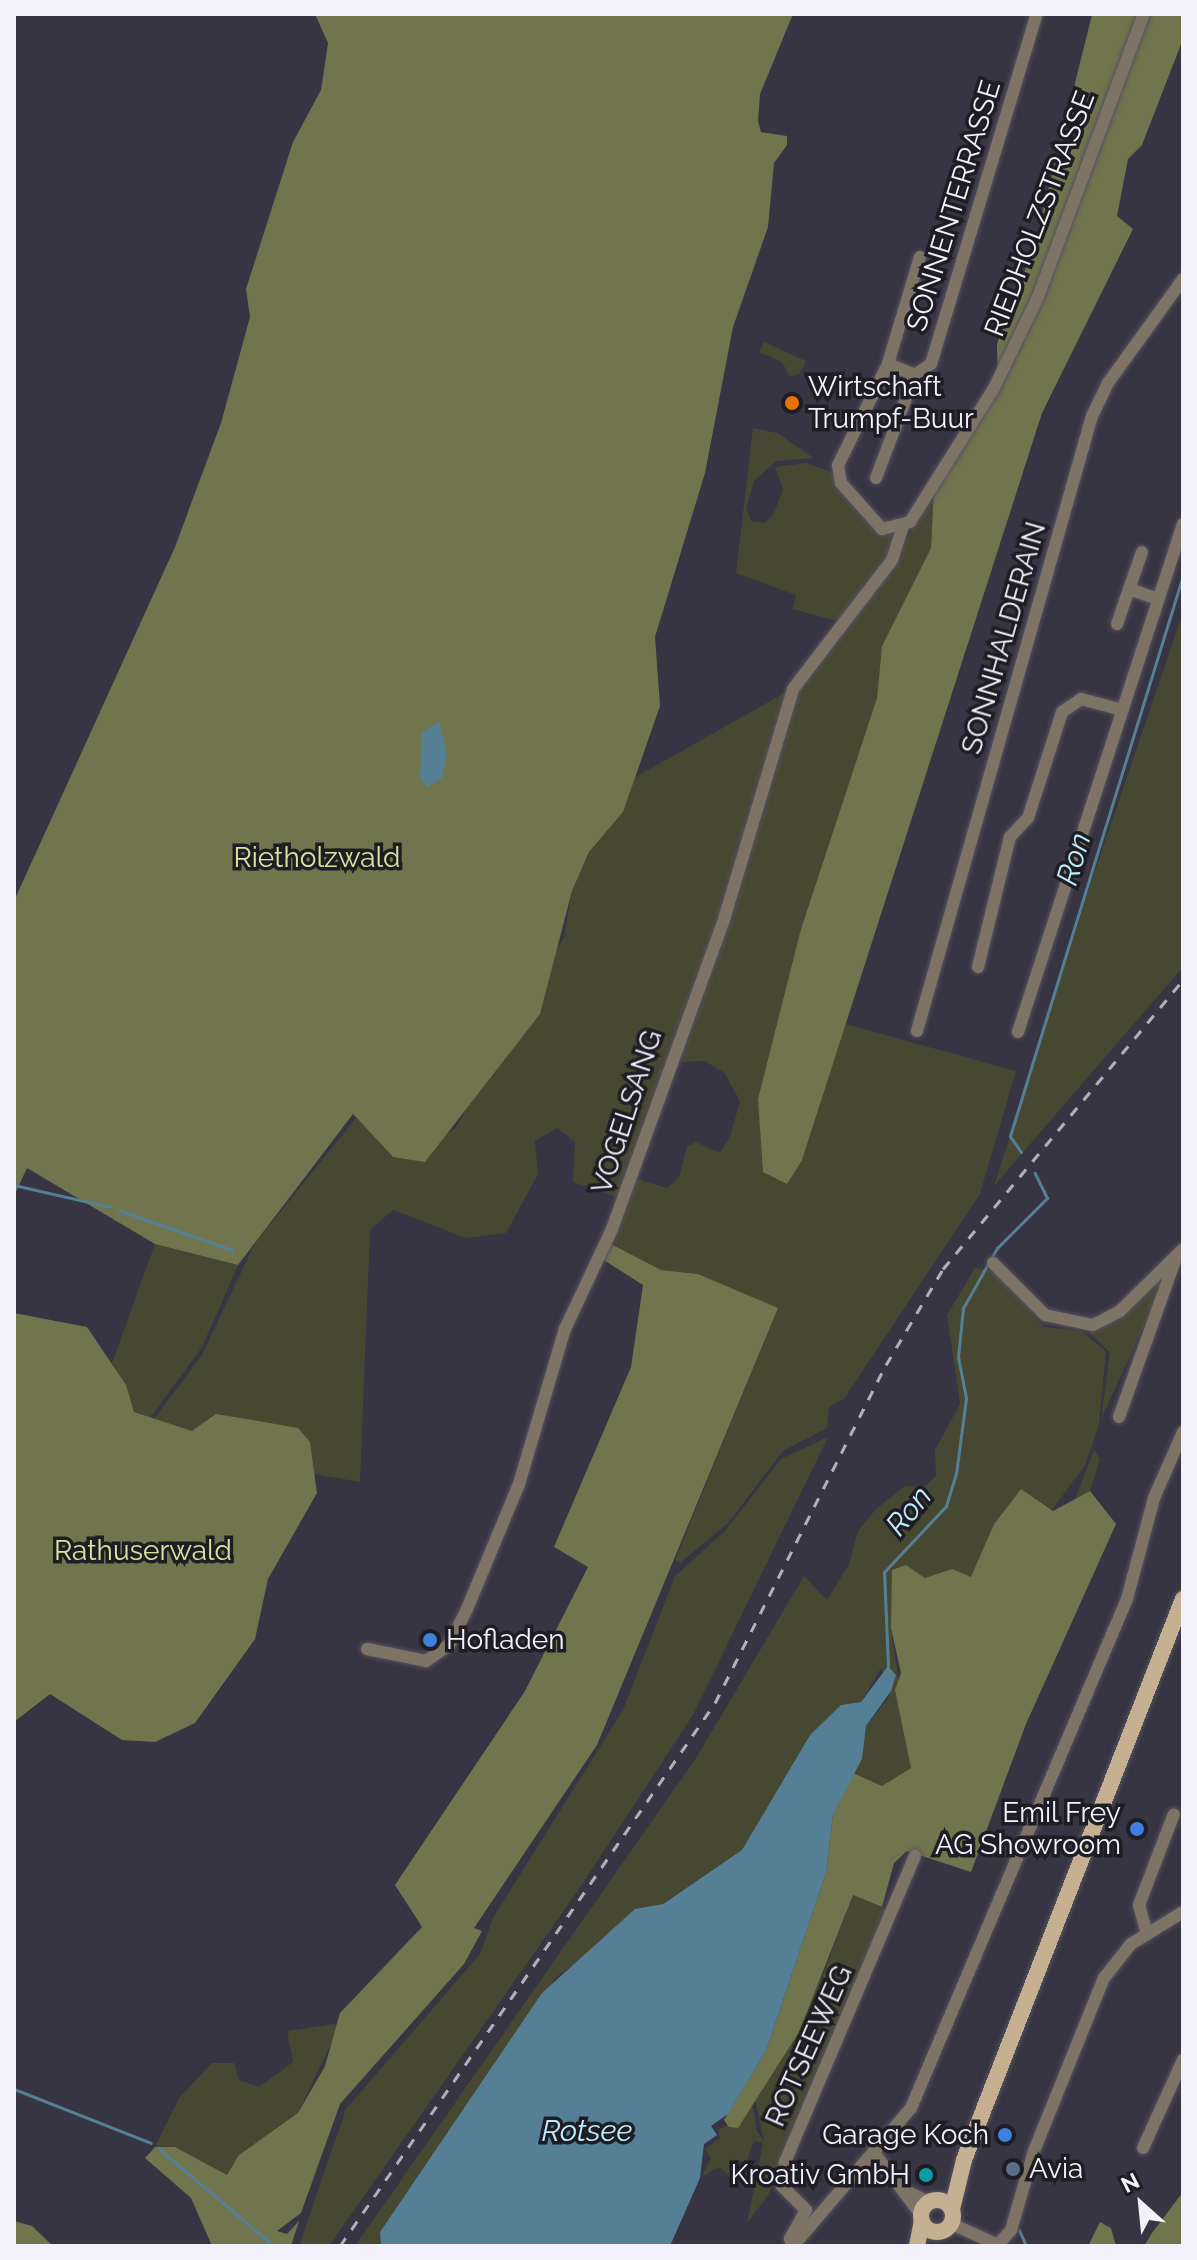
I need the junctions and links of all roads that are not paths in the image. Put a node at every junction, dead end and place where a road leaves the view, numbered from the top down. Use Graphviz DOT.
graph roads {
  1 [pos="1037,14"];
  2 [pos="1144,14"];
  3 [pos="920,257"];
  4 [pos="1183,279"];
  5 [pos="888,364"];
  6 [pos="915,375"];
  7 [pos="876,478"];
  8 [pos="1183,524"];
  9 [pos="903,527"];
  10 [pos="1142,552"];
  11 [pos="1129,589"];
  12 [pos="1158,599"];
  13 [pos="1117,624"];
  14 [pos="1123,710"];
  15 [pos="978,967"];
  16 [pos="917,1031"];
  17 [pos="1018,1032"];
  18 [pos="1181,1250"];
  19 [pos="993,1263"];
  20 [pos="1119,1417"];
  21 [pos="1183,1432"];
  22 [pos="1183,1599"];
  23 [pos="367,1649"];
  24 [pos="1174,1814"];
  25 [pos="915,1855"];
  26 [pos="1183,1912"];
  27 [pos="1146,1931"];
  28 [pos="1183,2060"];
  29 [pos="1143,2148"];
  30 [pos="876,2155"];
  31 [pos="964,2160"];
  32 [pos="926,2210"];
  33 [pos="942,2228"];
  34 [pos="793,2246"];
  35 [pos="917,2246"];
  36 [pos="998,2246"];
  1 -- 6 [label="street, SONNENTERRASSE"];
  2 -- 9 [label="street, RIEDHOLZSTRASSE"];
  3 -- 5 [label="street"];
  4 -- 16 [label="street, SONNHALDERAIN"];
  5 -- 6 [label="street, SONNENTERRASSE"];
  5 -- 9 [label="street"];
  6 -- 7 [label="street"];
  8 -- 12 [label="street"];
  9 -- 23 [label="street, VOGELSANG"];
  10 -- 11 [label="street"];
  11 -- 12 [label="street"];
  11 -- 13 [label="street"];
  12 -- 14 [label="street"];
  14 -- 15 [label="street"];
  14 -- 17 [label="street"];
  18 -- 19 [label="street"];
  18 -- 20 [label="street"];
  21 -- 30 [label="street"];
  22 -- 31 [label="main road"];
  24 -- 27 [label="street"];
  25 -- 34 [label="street, ROTSEEWEG"];
  26 -- 27 [label="street"];
  27 -- 36 [label="street"];
  28 -- 29 [label="street"];
  30 -- 32 [label="street"];
  30 -- 34 [label="street"];
  31 -- 32 [label="main road"];
  31 -- 33 [label="main road"];
  32 -- 33 [label="main road"];
  32 -- 33 [label="main road"];
  32 -- 35 [label="main road"];
  33 -- 36 [label="street"];
}
